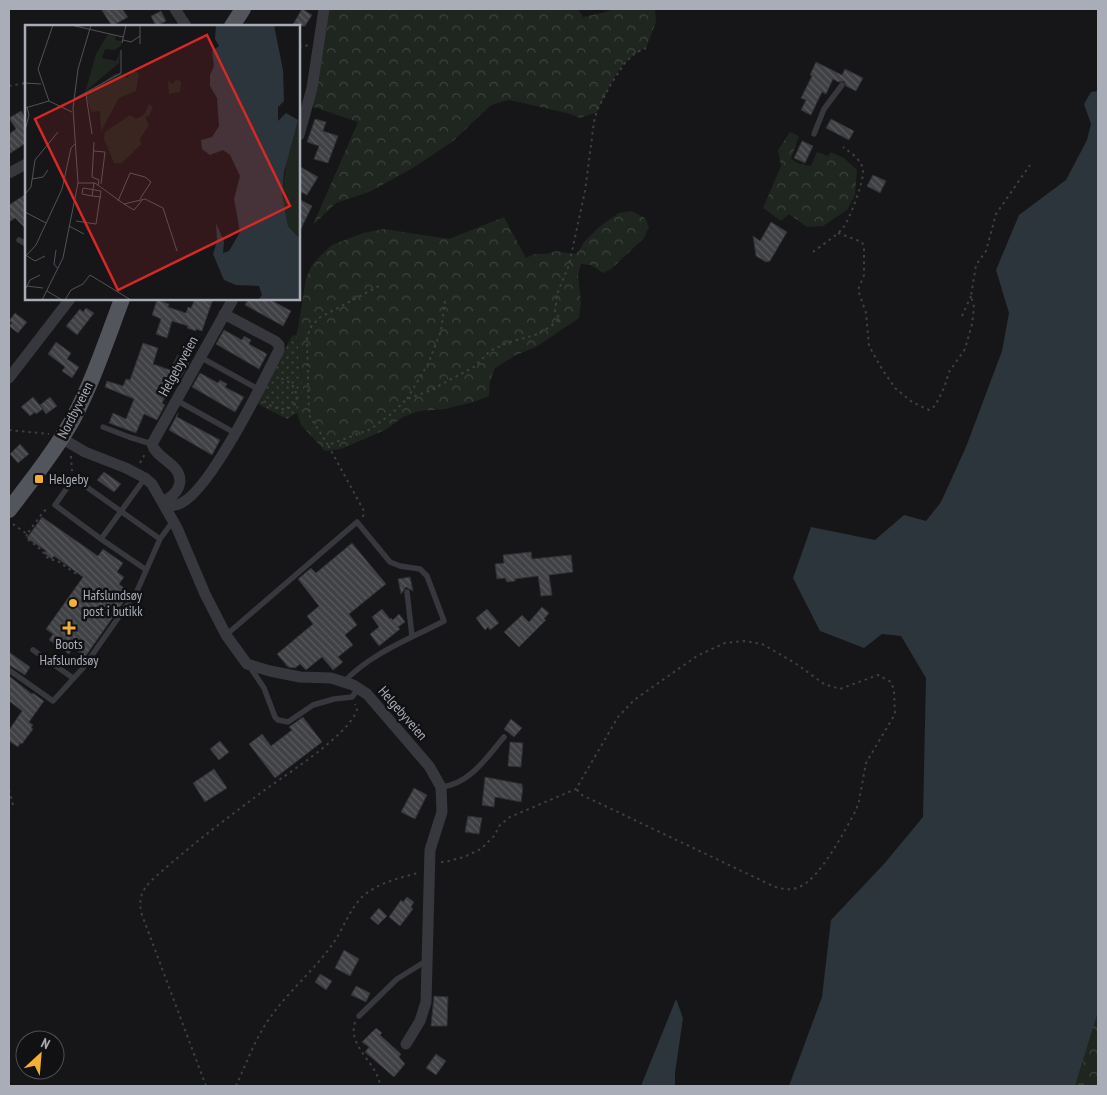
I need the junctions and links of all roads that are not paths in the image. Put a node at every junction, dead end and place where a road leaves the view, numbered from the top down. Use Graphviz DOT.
graph roads {
  1 [pos="175,9"];
  2 [pos="243,9"];
  3 [pos="324,9"];
  4 [pos="185,25"];
  5 [pos="233,25"];
  6 [pos="842,85"];
  7 [pos="300,128"];
  8 [pos="814,134"];
  9 [pos="25,165"];
  10 [pos="9,173"];
  11 [pos="19,240"];
  12 [pos="25,243"];
  13 [pos="69,300"];
  14 [pos="122,300"];
  15 [pos="232,300"];
  16 [pos="224,314"];
  17 [pos="200,357"];
  18 [pos="9,378"];
  19 [pos="262,386"];
  20 [pos="176,400"];
  21 [pos="103,426"];
  22 [pos="235,433"];
  23 [pos="64,440"];
  24 [pos="152,444"];
  25 [pos="145,478"];
  26 [pos="164,502"];
  27 [pos="9,510"];
  28 [pos="121,512"];
  29 [pos="173,520"];
  30 [pos="101,539"];
  31 [pos="160,539"];
  32 [pos="146,570"];
  33 [pos="407,592"];
  34 [pos="226,635"];
  35 [pos="412,636"];
  36 [pos="33,650"];
  37 [pos="248,664"];
  38 [pos="9,670"];
  39 [pos="73,678"];
  40 [pos="344,682"];
  41 [pos="355,693"];
  42 [pos="504,738"];
  43 [pos="441,787"];
  44 [pos="426,961"];
  45 [pos="359,1016"];
  46 [pos="406,1044"];
  1 -- 4 [label="street"];
  2 -- 5 [label="main road"];
  3 -- 7 [label="street"];
  6 -- 8 [label="lane"];
  9 -- 10 [label="street"];
  11 -- 12 [label="lane"];
  13 -- 18 [label="street"];
  14 -- 23 [label="main road, Nordbyveien"];
  15 -- 16 [label="street, Helgebyveien"];
  16 -- 17 [label="street, Helgebyveien"];
  16 -- 19 [label="street"];
  17 -- 19 [label="lane"];
  17 -- 20 [label="street, Helgebyveien"];
  19 -- 22 [label="street"];
  20 -- 22 [label="lane"];
  20 -- 24 [label="street, Helgebyveien"];
  21 -- 24 [label="lane"];
  22 -- 26 [label="street"];
  23 -- 25 [label="street"];
  23 -- 27 [label="main road, Nordbyveien"];
  24 -- 26 [label="street"];
  25 -- 26 [label="street"];
  25 -- 28 [label="lane"];
  26 -- 29 [label="street"];
  28 -- 30 [label="lane"];
  28 -- 30 [label="lane"];
  28 -- 31 [label="lane"];
  29 -- 31 [label="lane"];
  29 -- 34 [label="street"];
  30 -- 32 [label="lane"];
  31 -- 32 [label="lane"];
  32 -- 39 [label="lane"];
  33 -- 35 [label="lane"];
  34 -- 35 [label="lane"];
  34 -- 37 [label="street"];
  35 -- 40 [label="lane"];
  36 -- 39 [label="lane"];
  37 -- 40 [label="street, Helgebyveien"];
  37 -- 41 [label="lane"];
  38 -- 39 [label="lane"];
  40 -- 41 [label="street, Helgebyveien"];
  41 -- 43 [label="street, Helgebyveien"];
  42 -- 43 [label="lane"];
  43 -- 44 [label="street, Helgebyveien"];
  44 -- 45 [label="lane"];
  44 -- 46 [label="street, Helgebyveien"];
}
